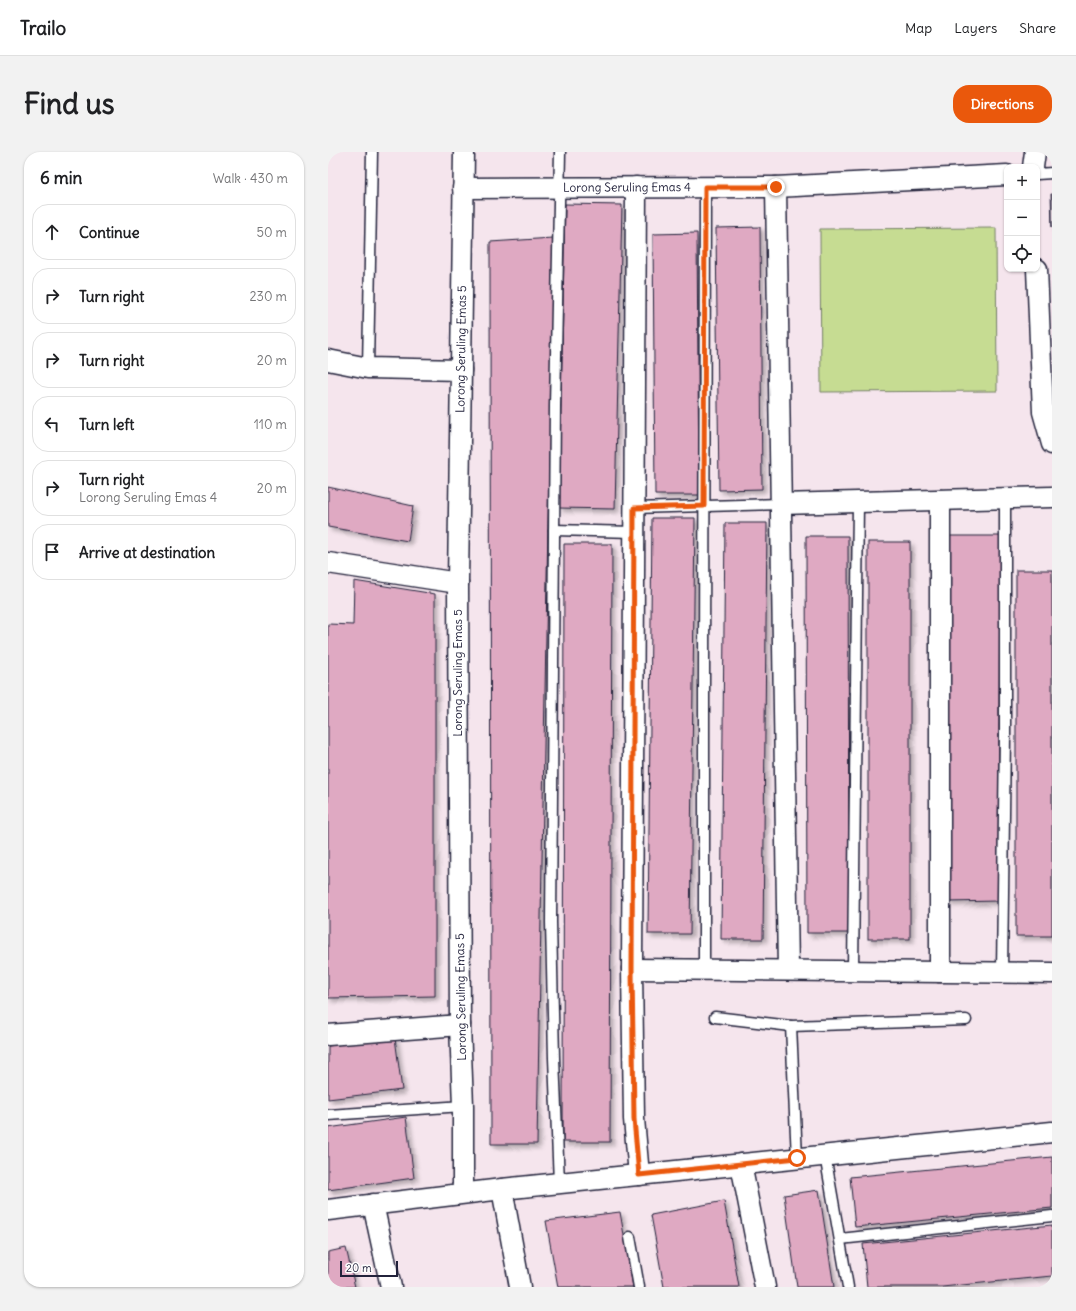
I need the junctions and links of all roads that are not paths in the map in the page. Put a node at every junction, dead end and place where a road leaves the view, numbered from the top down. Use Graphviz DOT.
graph roads {
  1 [pos="372,152"];
  2 [pos="464,152"];
  3 [pos="560,152"];
  4 [pos="1035,152"];
  5 [pos="1033,164"];
  6 [pos="1052,173"];
  7 [pos="1040,174"];
  8 [pos="1004,176"];
  9 [pos="560,187"];
  10 [pos="636,187"];
  11 [pos="705,187"];
  12 [pos="776,187"];
  13 [pos="463,188"];
  14 [pos="1037,272"];
  15 [pos="328,360"];
  16 [pos="368,368"];
  17 [pos="460,370"];
  18 [pos="1052,444"];
  19 [pos="1052,496"];
  20 [pos="1005,498"];
  21 [pos="940,500"];
  22 [pos="858,502"];
  23 [pos="780,504"];
  24 [pos="704,506"];
  25 [pos="634,508"];
  26 [pos="554,530"];
  27 [pos="634,532"];
  28 [pos="328,563"];
  29 [pos="458,583"];
  30 [pos="632,969"];
  31 [pos="704,970"];
  32 [pos="788,970"];
  33 [pos="853,971"];
  34 [pos="940,972"];
  35 [pos="1002,972"];
  36 [pos="1052,973"];
  37 [pos="715,1017"];
  38 [pos="966,1020"];
  39 [pos="460,1025"];
  40 [pos="790,1026"];
  41 [pos="328,1035"];
  42 [pos="463,1106"];
  43 [pos="328,1115"];
  44 [pos="1052,1132"];
  45 [pos="825,1155"];
  46 [pos="797,1158"];
  47 [pos="741,1164"];
  48 [pos="639,1175"];
  49 [pos="559,1183"];
  50 [pos="502,1189"];
  51 [pos="463,1193"];
  52 [pos="373,1204"];
  53 [pos="328,1210"];
  54 [pos="1052,1216"];
  55 [pos="630,1237"];
  56 [pos="840,1239"];
  57 [pos="391,1287"];
  58 [pos="520,1287"];
  59 [pos="639,1287"];
  60 [pos="765,1287"];
  61 [pos="848,1287"];
  1 -- 16 [label="lane"];
  2 -- 13 [label="street, Lorong Seruling Emas 5"];
  3 -- 9 [label="lane"];
  4 -- 5 [label="street"];
  6 -- 7 [label="lane"];
  8 -- 12 [label="street, Lorong Seruling Emas 4"];
  9 -- 10 [label="street, Lorong Seruling Emas 4"];
  9 -- 13 [label="street, Lorong Seruling Emas 4"];
  9 -- 26 [label="lane"];
  10 -- 11 [label="street, Lorong Seruling Emas 4"];
  10 -- 25 [label="street"];
  11 -- 12 [label="street, Lorong Seruling Emas 4"];
  11 -- 24 [label="lane"];
  12 -- 23 [label="street"];
  13 -- 17 [label="street, Lorong Seruling Emas 5"];
  14 -- 18 [label="street"];
  15 -- 16 [label="street"];
  16 -- 17 [label="street"];
  17 -- 29 [label="street, Lorong Seruling Emas 5"];
  19 -- 20 [label="street"];
  20 -- 21 [label="street"];
  20 -- 35 [label="lane"];
  21 -- 22 [label="street"];
  21 -- 34 [label="street"];
  22 -- 23 [label="street"];
  22 -- 33 [label="lane"];
  23 -- 24 [label="lane"];
  23 -- 32 [label="street"];
  24 -- 25 [label="lane"];
  24 -- 31 [label="lane"];
  25 -- 27 [label="street"];
  26 -- 27 [label="lane"];
  26 -- 49 [label="lane"];
  27 -- 30 [label="street"];
  28 -- 29 [label="street"];
  29 -- 39 [label="street, Lorong Seruling Emas 5"];
  30 -- 31 [label="street"];
  30 -- 48 [label="street"];
  31 -- 32 [label="street"];
  32 -- 33 [label="street"];
  33 -- 34 [label="street"];
  34 -- 35 [label="street"];
  35 -- 36 [label="street"];
  37 -- 40 [label="lane"];
  38 -- 40 [label="lane"];
  39 -- 41 [label="street"];
  39 -- 42 [label="street, Lorong Seruling Emas 5"];
  40 -- 46 [label="lane"];
  42 -- 43 [label="lane"];
  42 -- 51 [label="street, Lorong Seruling Emas 5"];
  44 -- 45 [label="street"];
  45 -- 46 [label="street"];
  45 -- 56 [label="lane"];
  46 -- 47 [label="street"];
  47 -- 48 [label="street"];
  47 -- 60 [label="street"];
  48 -- 49 [label="street"];
  49 -- 50 [label="street"];
  50 -- 51 [label="street"];
  50 -- 58 [label="street"];
  51 -- 52 [label="street"];
  52 -- 53 [label="street"];
  52 -- 57 [label="street"];
  54 -- 56 [label="lane"];
  55 -- 59 [label="lane"];
  56 -- 61 [label="lane"];
}
